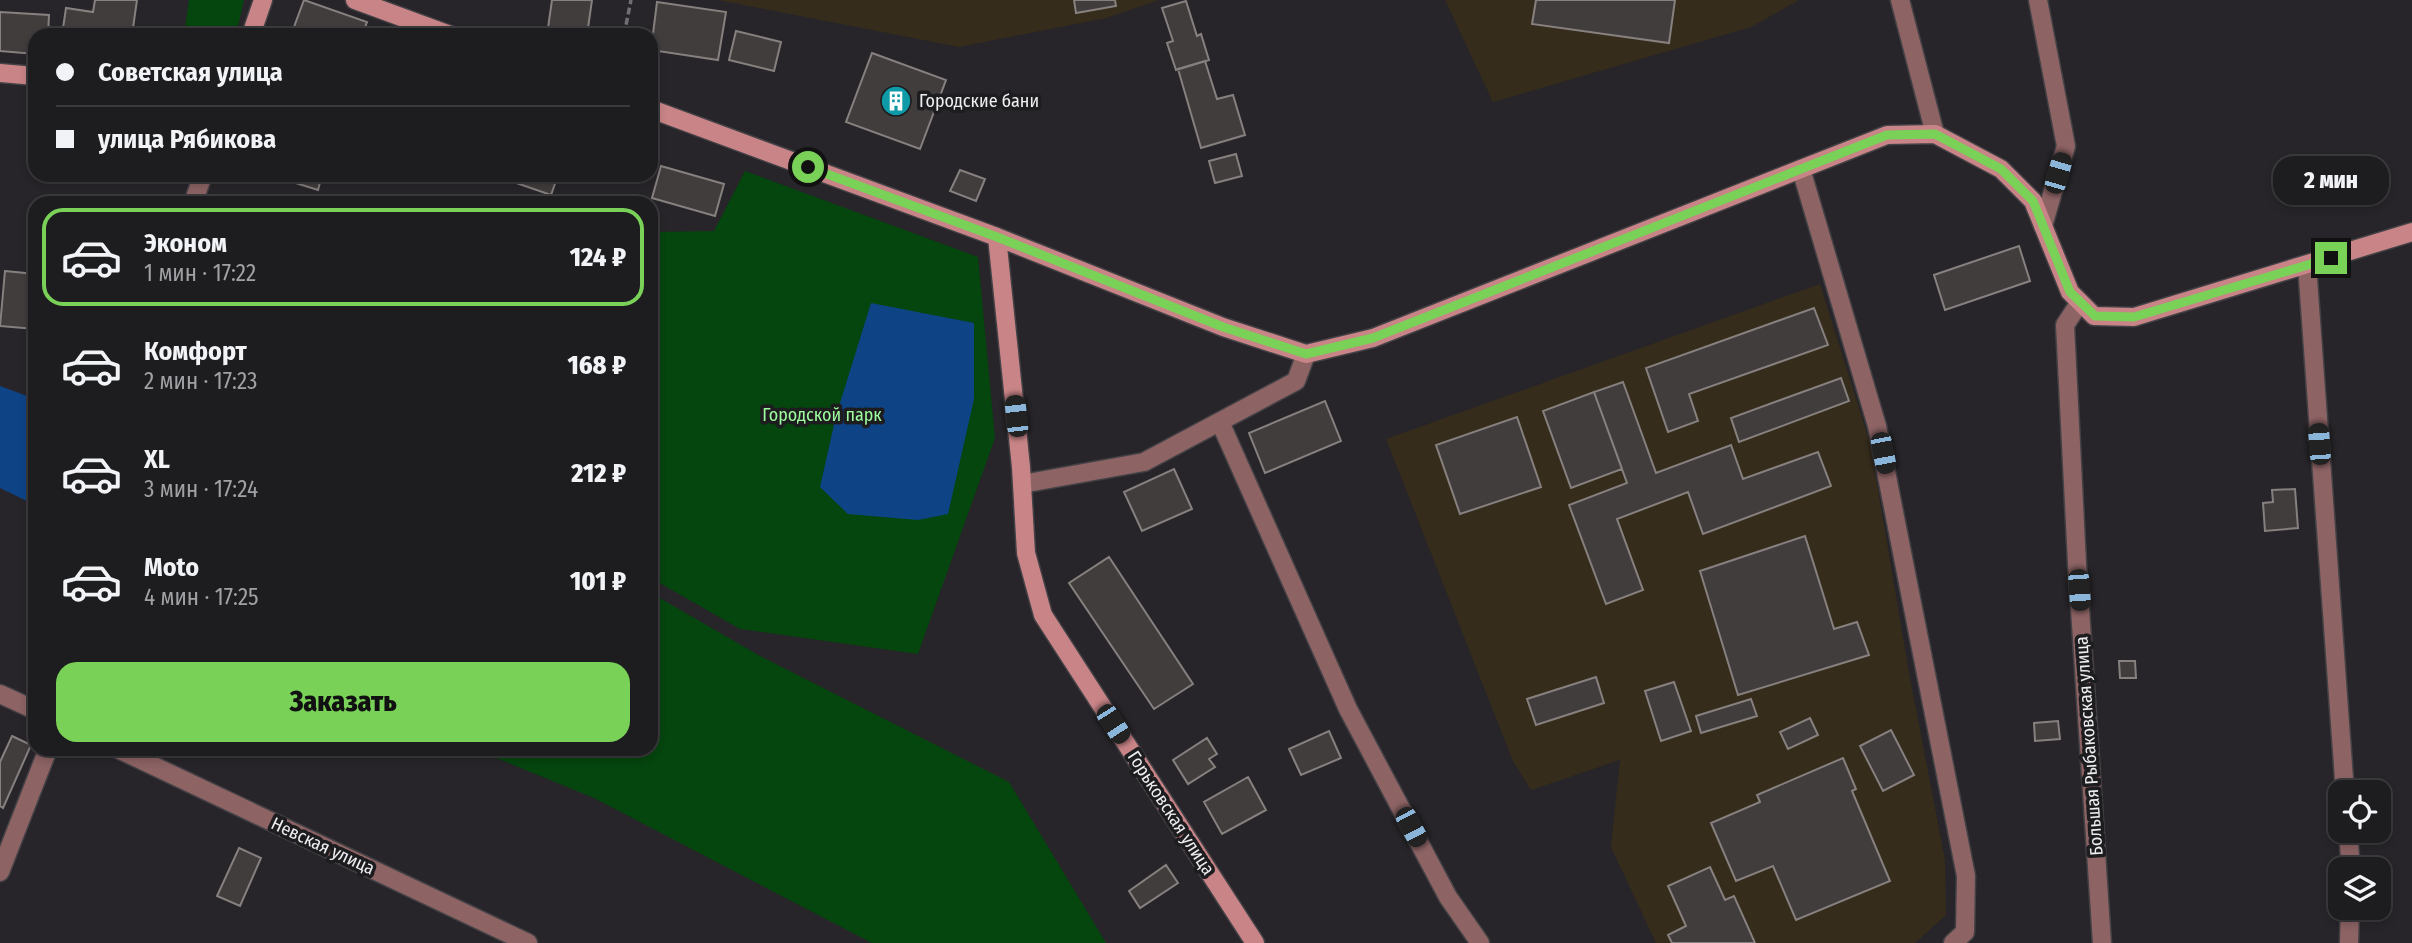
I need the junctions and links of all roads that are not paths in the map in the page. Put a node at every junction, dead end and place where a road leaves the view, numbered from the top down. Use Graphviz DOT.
graph roads {
  1 [pos="263,0"];
  2 [pos="355,0"];
  3 [pos="1900,0"];
  4 [pos="2038,0"];
  5 [pos="253,28"];
  6 [pos="431,28"];
  7 [pos="0,73"];
  8 [pos="28,75"];
  9 [pos="658,112"];
  10 [pos="1935,134"];
  11 [pos="1801,169"];
  12 [pos="2043,226"];
  13 [pos="997,237"];
  14 [pos="2409,239"];
  15 [pos="2307,265"];
  16 [pos="2080,302"];
  17 [pos="1306,354"];
  18 [pos="1220,422"];
  19 [pos="1022,484"];
  20 [pos="0,694"];
  21 [pos="28,707"];
  22 [pos="45,756"];
  23 [pos="133,756"];
  24 [pos="2344,780"];
  25 [pos="0,873"];
  26 [pos="2350,920"];
  27 [pos="528,943"];
  28 [pos="1255,943"];
  29 [pos="1479,943"];
  30 [pos="1953,943"];
  31 [pos="2102,943"];
  32 [pos="2349,943"];
  1 -- 5 [label="main road"];
  2 -- 6 [label="main road"];
  3 -- 10 [label="street"];
  4 -- 12 [label="street"];
  7 -- 8 [label="main road"];
  9 -- 13 [label="main road"];
  10 -- 11 [label="main road"];
  10 -- 12 [label="main road"];
  11 -- 17 [label="main road"];
  11 -- 30 [label="street"];
  12 -- 16 [label="main road"];
  13 -- 17 [label="main road"];
  13 -- 19 [label="main road, Горьковская улица"];
  14 -- 15 [label="main road"];
  15 -- 16 [label="main road"];
  15 -- 24 [label="street"];
  16 -- 31 [label="street, Большая Рыбаковская улица"];
  17 -- 18 [label="street"];
  18 -- 19 [label="street"];
  18 -- 29 [label="street"];
  19 -- 28 [label="main road, Горьковская улица"];
  20 -- 21 [label="street"];
  22 -- 25 [label="street"];
  23 -- 27 [label="street, Невская улица"];
  26 -- 32 [label="street"];
}
